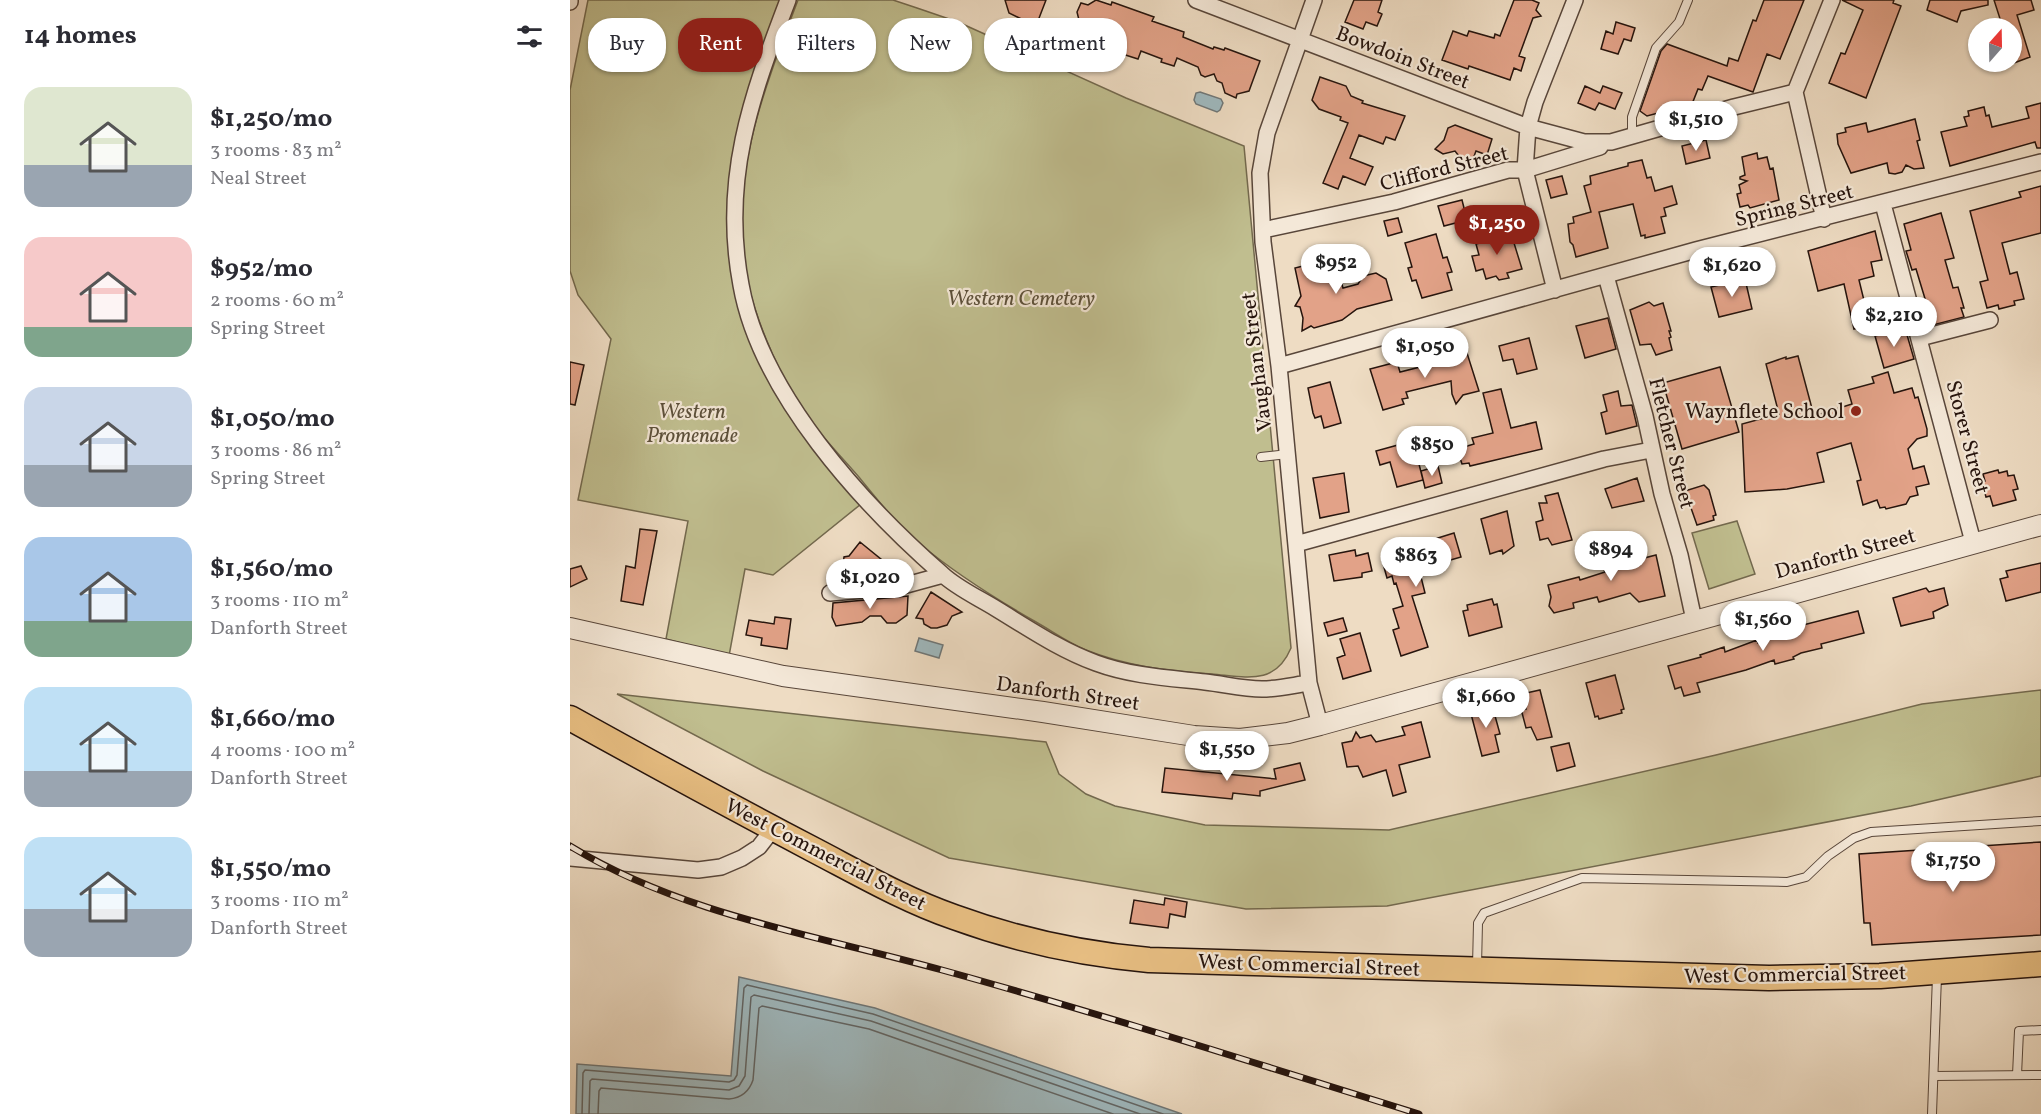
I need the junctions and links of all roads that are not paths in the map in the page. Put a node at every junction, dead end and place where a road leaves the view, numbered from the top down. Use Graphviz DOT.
graph roads {
  1 [pos="789,0"];
  2 [pos="1196,0"];
  3 [pos="1314,0"];
  4 [pos="1575,0"];
  5 [pos="1688,0"];
  6 [pos="1832,0"];
  7 [pos="1300,40"];
  8 [pos="1795,92"];
  9 [pos="1528,127"];
  10 [pos="1632,137"];
  11 [pos="2041,162"];
  12 [pos="1525,170"];
  13 [pos="1883,204"];
  14 [pos="1824,219"];
  15 [pos="1263,230"];
  16 [pos="1606,276"];
  17 [pos="1555,290"];
  18 [pos="1990,320"];
  19 [pos="1920,338"];
  20 [pos="1279,366"];
  21 [pos="1651,450"];
  22 [pos="1288,454"];
  23 [pos="1261,457"];
  24 [pos="2041,525"];
  25 [pos="1973,542"];
  26 [pos="1296,544"];
  27 [pos="943,575"];
  28 [pos="830,593"];
  29 [pos="1694,620"];
  30 [pos="570,628"];
  31 [pos="1309,683"];
  32 [pos="570,701"];
  33 [pos="570,718"];
  34 [pos="1320,725"];
  35 [pos="624,748"];
  36 [pos="2041,821"];
  37 [pos="773,829"];
  38 [pos="570,858"];
  39 [pos="2041,964"];
  40 [pos="1476,971"];
  41 [pos="1937,971"];
  42 [pos="2041,1030"];
  43 [pos="2041,1074"];
  44 [pos="2017,1075"];
  45 [pos="1934,1076"];
  46 [pos="1932,1114"];
  1 -- 27 [label="street"];
  2 -- 7 [label="street, Bowdoin Street"];
  3 -- 7 [label="street, Vaughan Street"];
  4 -- 9 [label="street"];
  5 -- 10 [label="lane"];
  6 -- 8 [label="street"];
  7 -- 9 [label="street, Bowdoin Street"];
  7 -- 15 [label="street, Vaughan Street"];
  8 -- 10 [label="street, Clifford Street"];
  8 -- 14 [label="street"];
  9 -- 10 [label="street, Clifford Street"];
  9 -- 12 [label="street"];
  10 -- 12 [label="street, Clifford Street"];
  11 -- 13 [label="street, Spring Street"];
  12 -- 15 [label="street, Clifford Street"];
  12 -- 17 [label="street"];
  13 -- 14 [label="street, Spring Street"];
  13 -- 19 [label="street, Storer Street"];
  14 -- 16 [label="street, Spring Street"];
  15 -- 20 [label="street, Vaughan Street"];
  16 -- 17 [label="street, Spring Street"];
  16 -- 21 [label="street, Fletcher Street"];
  17 -- 20 [label="street, Spring Street"];
  18 -- 19 [label="street"];
  19 -- 25 [label="street, Storer Street"];
  20 -- 22 [label="street, Vaughan Street"];
  21 -- 26 [label="street"];
  21 -- 29 [label="street, Fletcher Street"];
  22 -- 23 [label="lane"];
  22 -- 26 [label="street, Vaughan Street"];
  24 -- 25 [label="street, Danforth Street"];
  25 -- 29 [label="street, Danforth Street"];
  26 -- 31 [label="street, Vaughan Street"];
  27 -- 28 [label="street"];
  27 -- 31 [label="street"];
  29 -- 34 [label="street, Danforth Street"];
  30 -- 34 [label="street, Danforth Street"];
  31 -- 34 [label="street, Vaughan Street"];
  32 -- 35 [label="main road, West Commercial Street"];
  33 -- 35 [label="main road, West Commercial Street"];
  35 -- 37 [label="main road, West Commercial Street"];
  36 -- 40 [label="lane"];
  37 -- 38 [label="street"];
  37 -- 40 [label="main road, West Commercial Street"];
  39 -- 41 [label="main road, West Commercial Street"];
  40 -- 41 [label="main road, West Commercial Street"];
  41 -- 45 [label="lane"];
  42 -- 44 [label="lane"];
  43 -- 44 [label="lane"];
  44 -- 45 [label="lane"];
  45 -- 46 [label="lane"];
}
